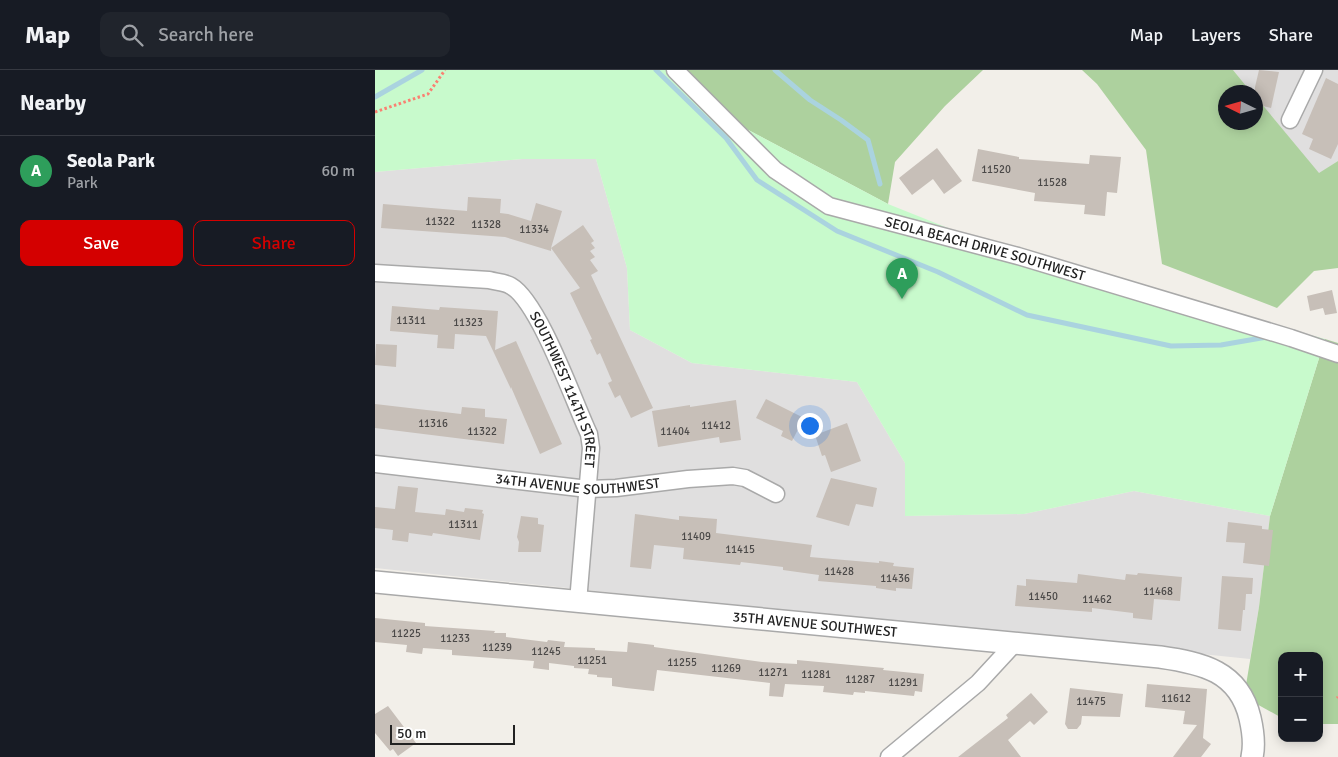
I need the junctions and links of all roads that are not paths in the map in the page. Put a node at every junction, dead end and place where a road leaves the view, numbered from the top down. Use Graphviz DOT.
graph roads {
  1 [pos="675,70"];
  2 [pos="1314,70"];
  3 [pos="1290,120"];
  4 [pos="375,273"];
  5 [pos="1338,354"];
  6 [pos="375,464"];
  7 [pos="588,489"];
  8 [pos="776,494"];
  9 [pos="375,582"];
  10 [pos="578,602"];
  11 [pos="1014,644"];
  12 [pos="889,757"];
  13 [pos="1252,757"];
  1 -- 5 [label="street, SEOLA BEACH DRIVE SOUTHWEST"];
  2 -- 3 [label="street"];
  4 -- 7 [label="street, SOUTHWEST 114TH STREET"];
  6 -- 7 [label="street, 34TH AVENUE SOUTHWEST"];
  7 -- 8 [label="street, 34TH AVENUE SOUTHWEST"];
  7 -- 10 [label="street, SOUTHWEST 114TH STREET"];
  9 -- 10 [label="street, 35TH AVENUE SOUTHWEST"];
  10 -- 11 [label="street, 35TH AVENUE SOUTHWEST"];
  11 -- 12 [label="street"];
  11 -- 13 [label="street, 35TH AVENUE SOUTHWEST"];
}
